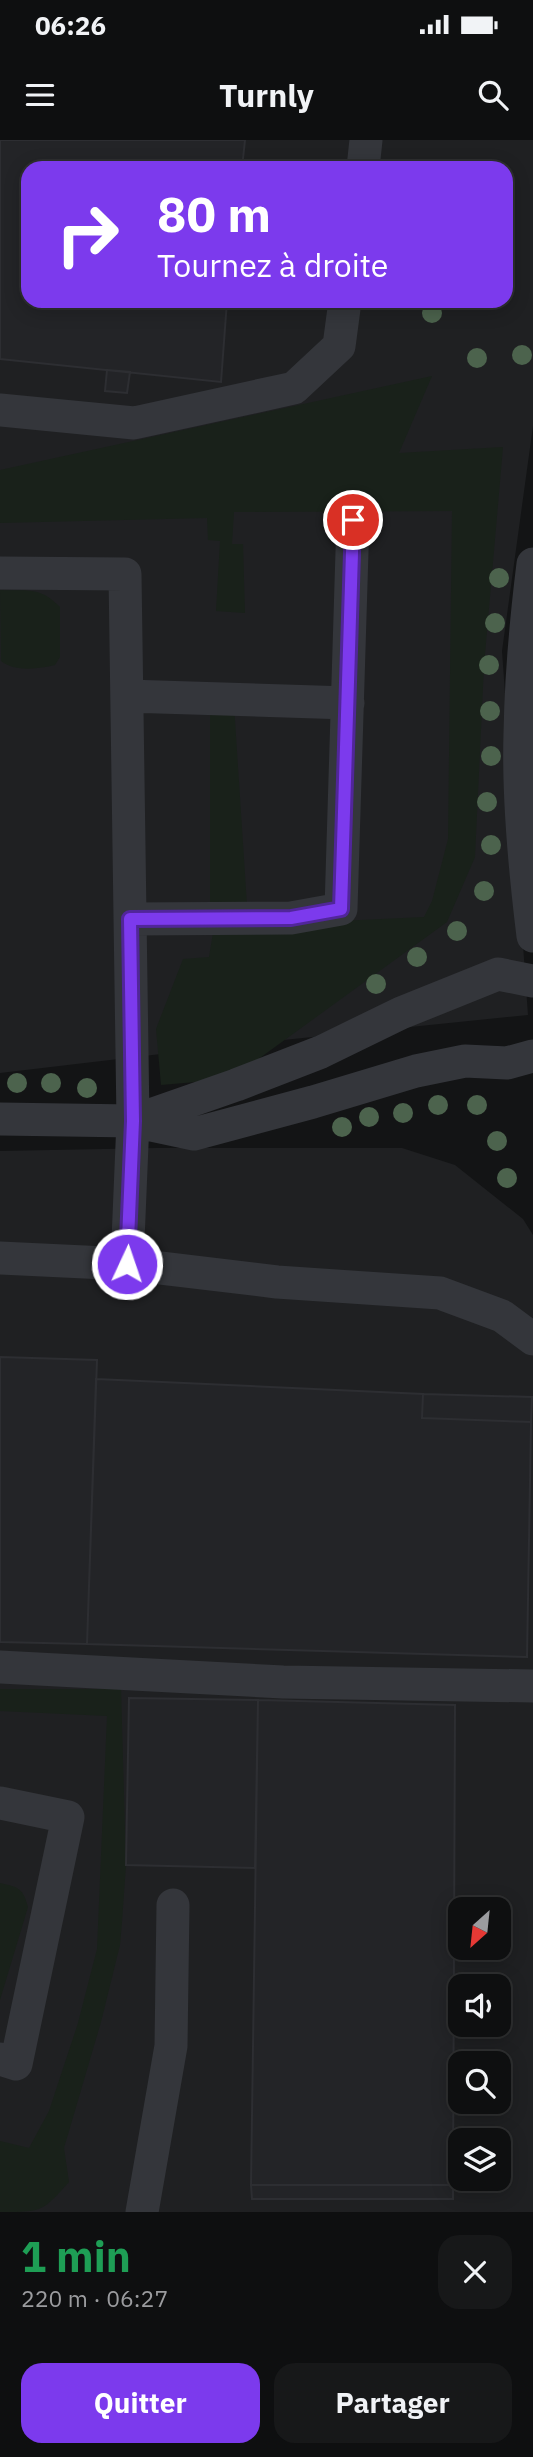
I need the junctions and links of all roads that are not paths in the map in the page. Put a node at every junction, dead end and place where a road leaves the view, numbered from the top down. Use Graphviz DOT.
graph roads {
  1 [pos="366,140"];
  2 [pos="364,161"];
  3 [pos="344,308"];
  4 [pos="0,410"];
  5 [pos="353,520"];
  6 [pos="533,564"];
  7 [pos="0,573"];
  8 [pos="127,696"];
  9 [pos="348,704"];
  10 [pos="130,919"];
  11 [pos="531,922"];
  12 [pos="498,974"];
  13 [pos="533,981"];
  14 [pos="520,1059"];
  15 [pos="533,1085"];
  16 [pos="0,1119"];
  17 [pos="133,1121"];
  18 [pos="0,1258"];
  19 [pos="127,1264"];
  20 [pos="533,1339"];
  21 [pos="0,1667"];
  22 [pos="533,1686"];
  23 [pos="0,1802"];
  24 [pos="173,1905"];
  25 [pos="0,2060"];
  26 [pos="142,2212"];
  1 -- 2 [label="street"];
  3 -- 4 [label="street"];
  5 -- 9 [label="street"];
  6 -- 11 [label="street"];
  7 -- 8 [label="street"];
  8 -- 9 [label="street"];
  8 -- 10 [label="street"];
  9 -- 10 [label="street"];
  10 -- 17 [label="street"];
  11 -- 12 [label="street"];
  12 -- 13 [label="street"];
  12 -- 17 [label="street"];
  14 -- 15 [label="street"];
  14 -- 17 [label="street"];
  16 -- 17 [label="street"];
  17 -- 19 [label="street"];
  18 -- 19 [label="street"];
  19 -- 20 [label="street"];
  21 -- 22 [label="street"];
  23 -- 25 [label="street"];
  24 -- 26 [label="street"];
}
